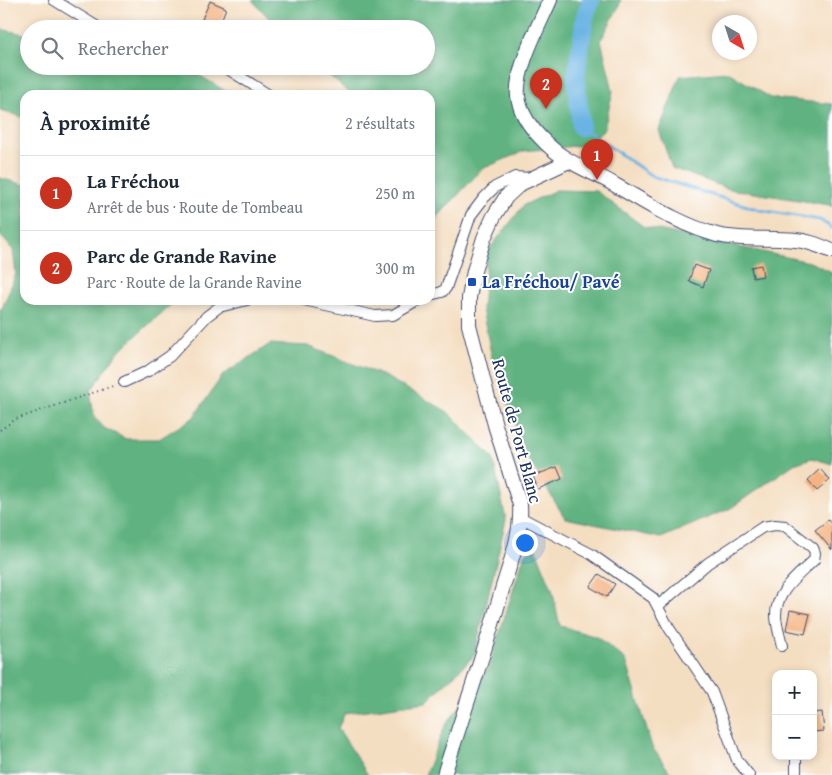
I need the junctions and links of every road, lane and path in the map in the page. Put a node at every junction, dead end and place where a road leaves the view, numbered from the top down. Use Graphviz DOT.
graph roads {
  1 [pos="54,0"];
  2 [pos="550,0"];
  3 [pos="86,20"];
  4 [pos="237,75"];
  5 [pos="261,90"];
  6 [pos="569,161"];
  7 [pos="531,178"];
  8 [pos="832,251"];
  9 [pos="435,294"];
  10 [pos="228,305"];
  11 [pos="326,305"];
  12 [pos="410,305"];
  13 [pos="124,382"];
  14 [pos="0,430"];
  15 [pos="520,517"];
  16 [pos="658,606"];
  17 [pos="782,646"];
  18 [pos="796,760"];
  19 [pos="444,775"];
  20 [pos="749,775"];
  21 [pos="796,775"];
  1 -- 3 [label="street"];
  2 -- 6 [label="street"];
  4 -- 5 [label="street"];
  6 -- 7 [label="street, Route de Port Blanc"];
  6 -- 8 [label="street"];
  7 -- 9 [label="street"];
  7 -- 15 [label="street, Route de Port Blanc"];
  10 -- 13 [label="street"];
  11 -- 12 [label="street"];
  13 -- 14 [label="path"];
  15 -- 16 [label="street"];
  15 -- 19 [label="street, Route de Port Blanc"];
  16 -- 17 [label="street"];
  16 -- 20 [label="street"];
  18 -- 21 [label="street"];
}
